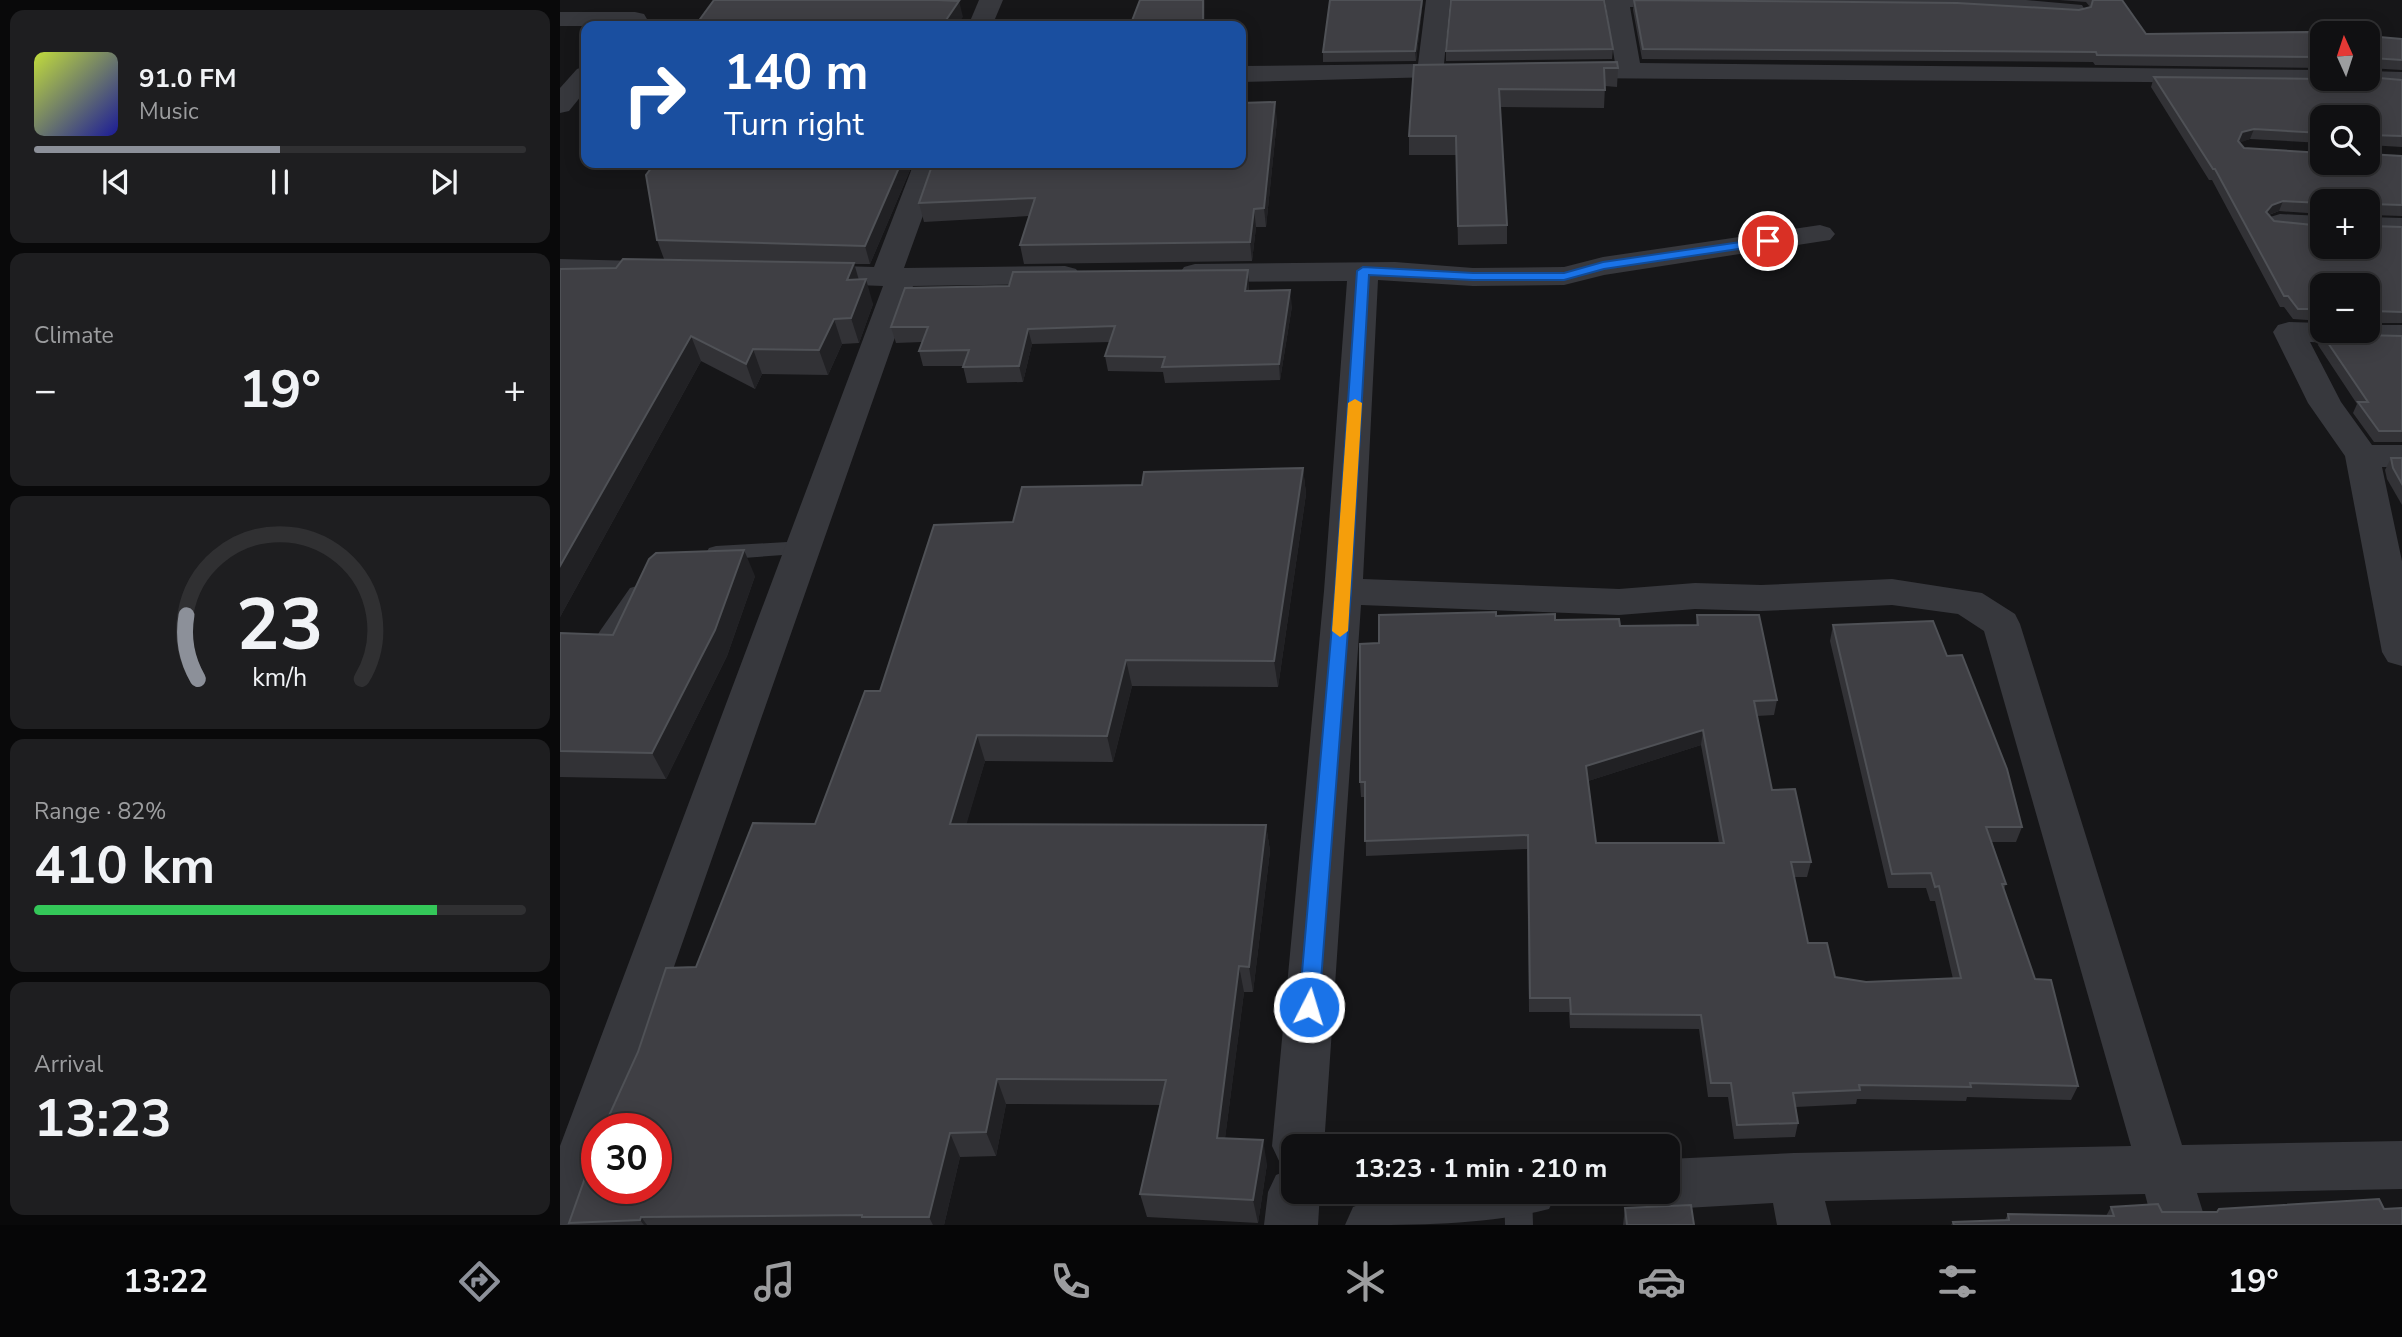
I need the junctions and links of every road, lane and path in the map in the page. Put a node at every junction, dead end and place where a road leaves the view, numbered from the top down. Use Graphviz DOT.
graph roads {
  1 [pos="651,0"];
  2 [pos="991,0"];
  3 [pos="1438,0"];
  4 [pos="1617,0"];
  5 [pos="1785,0"];
  6 [pos="2077,10"];
  7 [pos="560,19"];
  8 [pos="596,21"];
  9 [pos="634,21"];
  10 [pos="982,21"];
  11 [pos="1629,69"];
  12 [pos="1536,70"];
  13 [pos="1430,71"];
  14 [pos="1497,71"];
  15 [pos="1246,74"];
  16 [pos="2310,78"];
  17 [pos="2380,79"];
  18 [pos="581,80"];
  19 [pos="2402,80"];
  20 [pos="560,105"];
  21 [pos="926,168"];
  22 [pos="2280,223"];
  23 [pos="2310,224"];
  24 [pos="2380,226"];
  25 [pos="2402,227"];
  26 [pos="1820,234"];
  27 [pos="560,268"];
  28 [pos="669,271"];
  29 [pos="1363,271"];
  30 [pos="777,273"];
  31 [pos="1173,274"];
  32 [pos="1091,275"];
  33 [pos="894,276"];
  34 [pos="2402,335"];
  35 [pos="2362,456"];
  36 [pos="2402,456"];
  37 [pos="804,548"];
  38 [pos="702,556"];
  39 [pos="653,575"];
  40 [pos="1343,591"];
  41 [pos="608,636"];
  42 [pos="2402,652"];
  43 [pos="1299,1134"];
  44 [pos="2402,1165"];
  45 [pos="2164,1170"];
  46 [pos="1680,1186"];
  47 [pos="1799,1201"];
  48 [pos="1293,1204"];
  49 [pos="1440,1204"];
  50 [pos="1518,1204"];
  51 [pos="560,1216"];
  52 [pos="1291,1225"];
  53 [pos="1372,1225"];
  54 [pos="1519,1225"];
  55 [pos="2180,1225"];
  1 -- 9 [label="street"];
  2 -- 10 [label="street"];
  3 -- 13 [label="street"];
  4 -- 5 [label="street"];
  4 -- 11 [label="street"];
  5 -- 6 [label="street"];
  7 -- 8 [label="street"];
  11 -- 12 [label="street"];
  11 -- 16 [label="street"];
  13 -- 14 [label="street"];
  13 -- 15 [label="street"];
  17 -- 19 [label="street"];
  18 -- 20 [label="street"];
  21 -- 33 [label="street"];
  22 -- 23 [label="street"];
  24 -- 25 [label="street"];
  26 -- 29 [label="street"];
  27 -- 28 [label="street"];
  29 -- 31 [label="street"];
  29 -- 40 [label="street"];
  30 -- 33 [label="street"];
  32 -- 33 [label="street"];
  33 -- 37 [label="street"];
  34 -- 35 [label="street"];
  35 -- 36 [label="street"];
  35 -- 42 [label="street"];
  37 -- 38 [label="lane"];
  37 -- 51 [label="street"];
  39 -- 41 [label="lane"];
  40 -- 43 [label="street"];
  40 -- 45 [label="street"];
  44 -- 45 [label="street"];
  45 -- 47 [label="street"];
  45 -- 55 [label="street"];
  46 -- 47 [label="street"];
  48 -- 52 [label="street"];
  49 -- 53 [label="street"];
  50 -- 54 [label="lane"];
}
